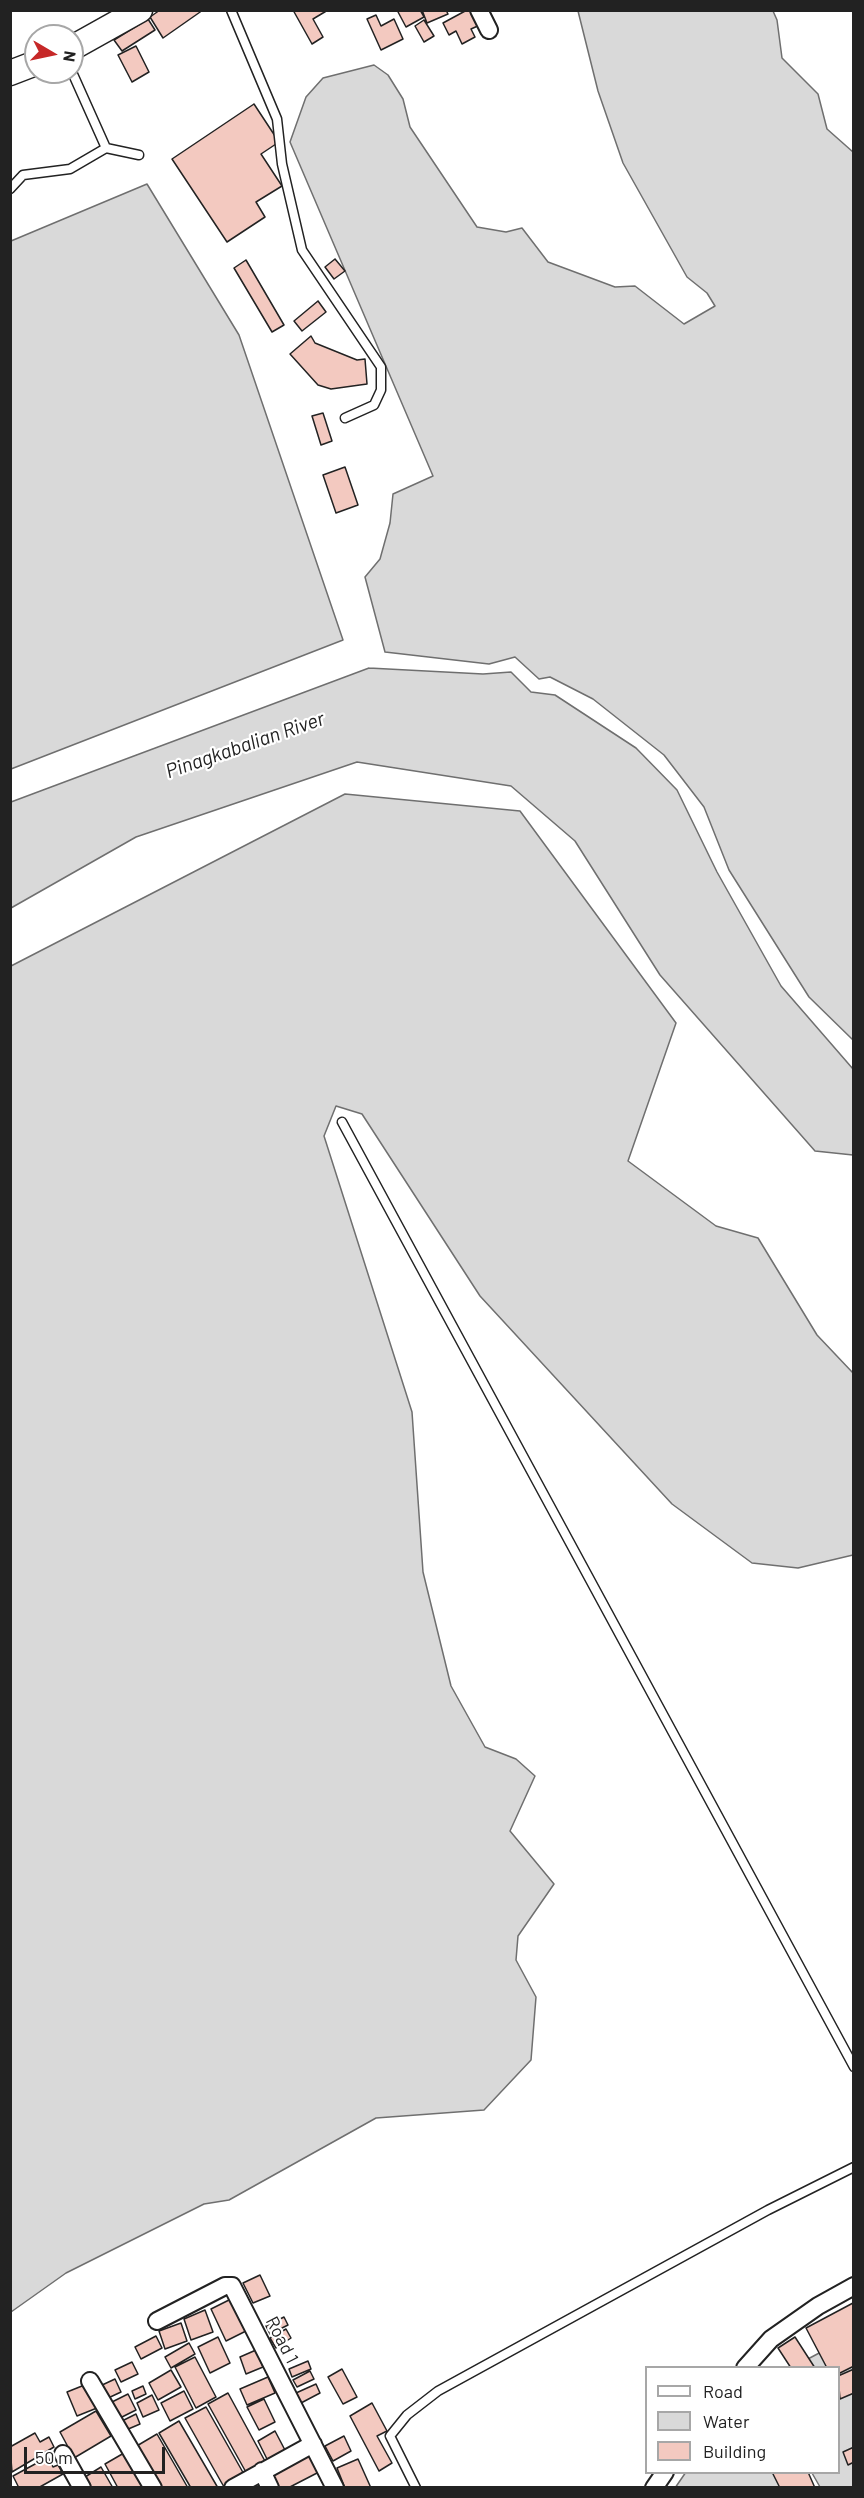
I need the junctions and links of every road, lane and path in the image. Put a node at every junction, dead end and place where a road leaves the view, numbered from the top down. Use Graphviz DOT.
graph roads {
  1 [pos="140,10"];
  2 [pos="231,10"];
  3 [pos="479,10"];
  4 [pos="489,30"];
  5 [pos="84,41"];
  6 [pos="77,84"];
  7 [pos="106,148"];
  8 [pos="139,155"];
  9 [pos="10,189"];
  10 [pos="345,418"];
  11 [pos="342,1122"];
  12 [pos="854,2067"];
  13 [pos="854,2167"];
  14 [pos="854,2286"];
  15 [pos="157,2321"];
  16 [pos="746,2366"];
  17 [pos="90,2381"];
  18 [pos="313,2444"];
  19 [pos="63,2454"];
  20 [pos="262,2471"];
  21 [pos="664,2474"];
  22 [pos="82,2487"];
  23 [pos="153,2487"];
  24 [pos="233,2487"];
  25 [pos="270,2487"];
  26 [pos="335,2487"];
  27 [pos="416,2487"];
  28 [pos="654,2487"];
  1 -- 5 [label="street"];
  2 -- 10 [label="lane"];
  3 -- 4 [label="street"];
  6 -- 7 [label="lane"];
  7 -- 8 [label="lane"];
  7 -- 9 [label="lane"];
  11 -- 12 [label="lane"];
  13 -- 27 [label="lane"];
  14 -- 16 [label="street"];
  15 -- 18 [label="street, Road 1"];
  17 -- 23 [label="street"];
  18 -- 20 [label="street"];
  18 -- 26 [label="street, Road 1"];
  19 -- 22 [label="street"];
  20 -- 24 [label="street"];
  20 -- 25 [label="street"];
  21 -- 28 [label="street"];
}
